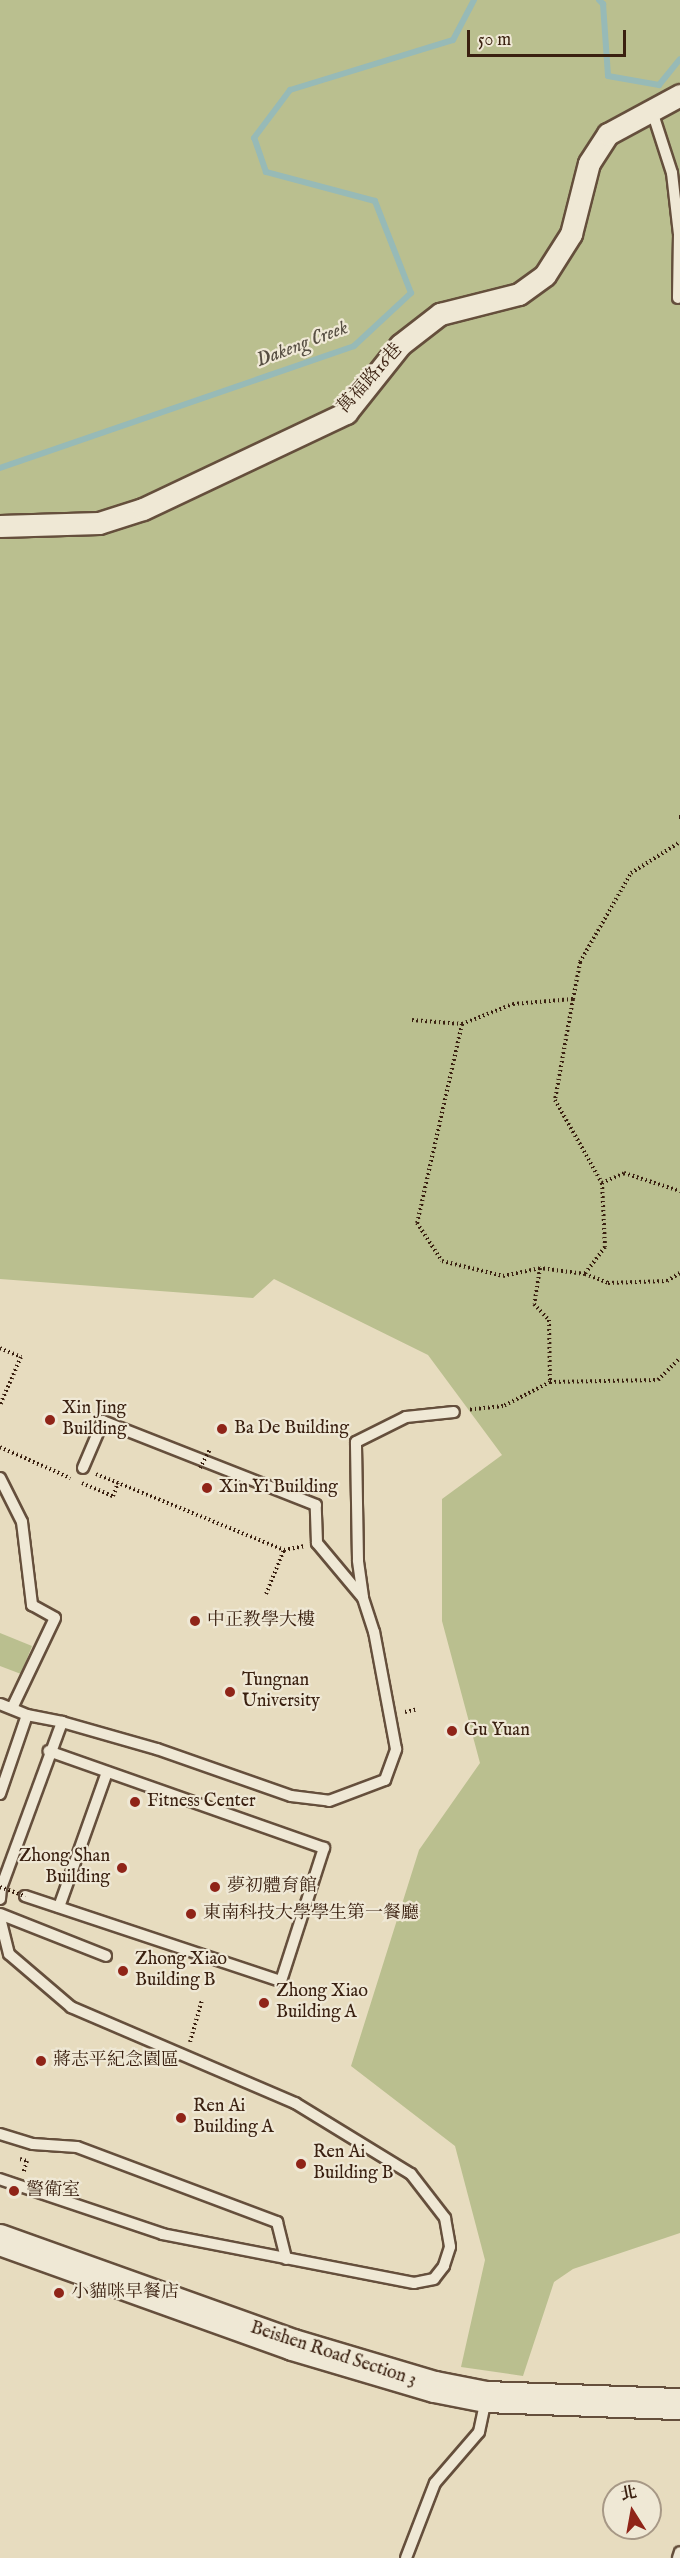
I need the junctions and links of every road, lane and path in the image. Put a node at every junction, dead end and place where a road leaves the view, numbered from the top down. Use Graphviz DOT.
graph roads {
  1 [pos="680,95"];
  2 [pos="652,111"];
  3 [pos="678,298"];
  4 [pos="0,526"];
  5 [pos="680,842"];
  6 [pos="573,999"];
  7 [pos="412,1020"];
  8 [pos="462,1024"];
  9 [pos="603,1183"];
  10 [pos="680,1191"];
  11 [pos="540,1268"];
  12 [pos="680,1273"];
  13 [pos="585,1274"];
  14 [pos="0,1348"];
  15 [pos="680,1358"];
  16 [pos="550,1382"];
  17 [pos="0,1405"];
  18 [pos="454,1412"];
  19 [pos="0,1447"];
  20 [pos="210,1449"];
  21 [pos="83,1468"];
  22 [pos="200,1468"];
  23 [pos="0,1478"];
  24 [pos="118,1483"];
  25 [pos="317,1543"];
  26 [pos="284,1550"];
  27 [pos="266,1594"];
  28 [pos="363,1598"];
  29 [pos="0,1704"];
  30 [pos="12,1708"];
  31 [pos="27,1715"];
  32 [pos="62,1722"];
  33 [pos="49,1750"];
  34 [pos="107,1772"];
  35 [pos="0,1794"];
  36 [pos="0,1887"];
  37 [pos="25,1896"];
  38 [pos="0,1899"];
  39 [pos="59,1907"];
  40 [pos="0,1916"];
  41 [pos="106,1956"];
  42 [pos="202,2000"];
  43 [pos="188,2048"];
  44 [pos="0,2134"];
  45 [pos="18,2158"];
  46 [pos="0,2179"];
  47 [pos="20,2185"];
  48 [pos="0,2240"];
  49 [pos="286,2259"];
  50 [pos="486,2397"];
  51 [pos="680,2404"];
  52 [pos="680,2552"];
  53 [pos="406,2558"];
  54 [pos="678,2558"];
  1 -- 2 [label="street, 萬福路16巷"];
  2 -- 3 [label="lane"];
  2 -- 4 [label="street, 萬福路16巷"];
  5 -- 6 [label="path"];
  6 -- 8 [label="path"];
  6 -- 9 [label="path"];
  7 -- 8 [label="path"];
  8 -- 11 [label="path"];
  9 -- 10 [label="path"];
  9 -- 13 [label="path"];
  11 -- 13 [label="path"];
  11 -- 16 [label="path"];
  12 -- 13 [label="path"];
  14 -- 17 [label="path"];
  15 -- 16 [label="path"];
  16 -- 18 [label="path"];
  18 -- 28 [label="lane"];
  19 -- 24 [label="path"];
  20 -- 22 [label="path, bridge"];
  21 -- 24 [label="path"];
  21 -- 25 [label="lane"];
  23 -- 30 [label="lane"];
  24 -- 26 [label="path"];
  25 -- 26 [label="path"];
  25 -- 28 [label="lane"];
  26 -- 27 [label="path"];
  28 -- 32 [label="lane"];
  29 -- 30 [label="lane"];
  30 -- 31 [label="lane"];
  31 -- 32 [label="lane"];
  31 -- 35 [label="lane"];
  32 -- 33 [label="lane"];
  33 -- 34 [label="lane"];
  33 -- 38 [label="lane"];
  34 -- 39 [label="lane"];
  34 -- 39 [label="lane"];
  36 -- 37 [label="path, bridge"];
  37 -- 39 [label="lane"];
  40 -- 41 [label="lane"];
  40 -- 49 [label="lane"];
  42 -- 43 [label="path"];
  44 -- 49 [label="lane"];
  45 -- 47 [label="path"];
  46 -- 47 [label="lane"];
  47 -- 49 [label="lane"];
  48 -- 50 [label="main road, Beishen Road Section 3"];
  50 -- 51 [label="main road, Beishen Road Section 3"];
  50 -- 53 [label="lane"];
  52 -- 54 [label="lane"];
}
